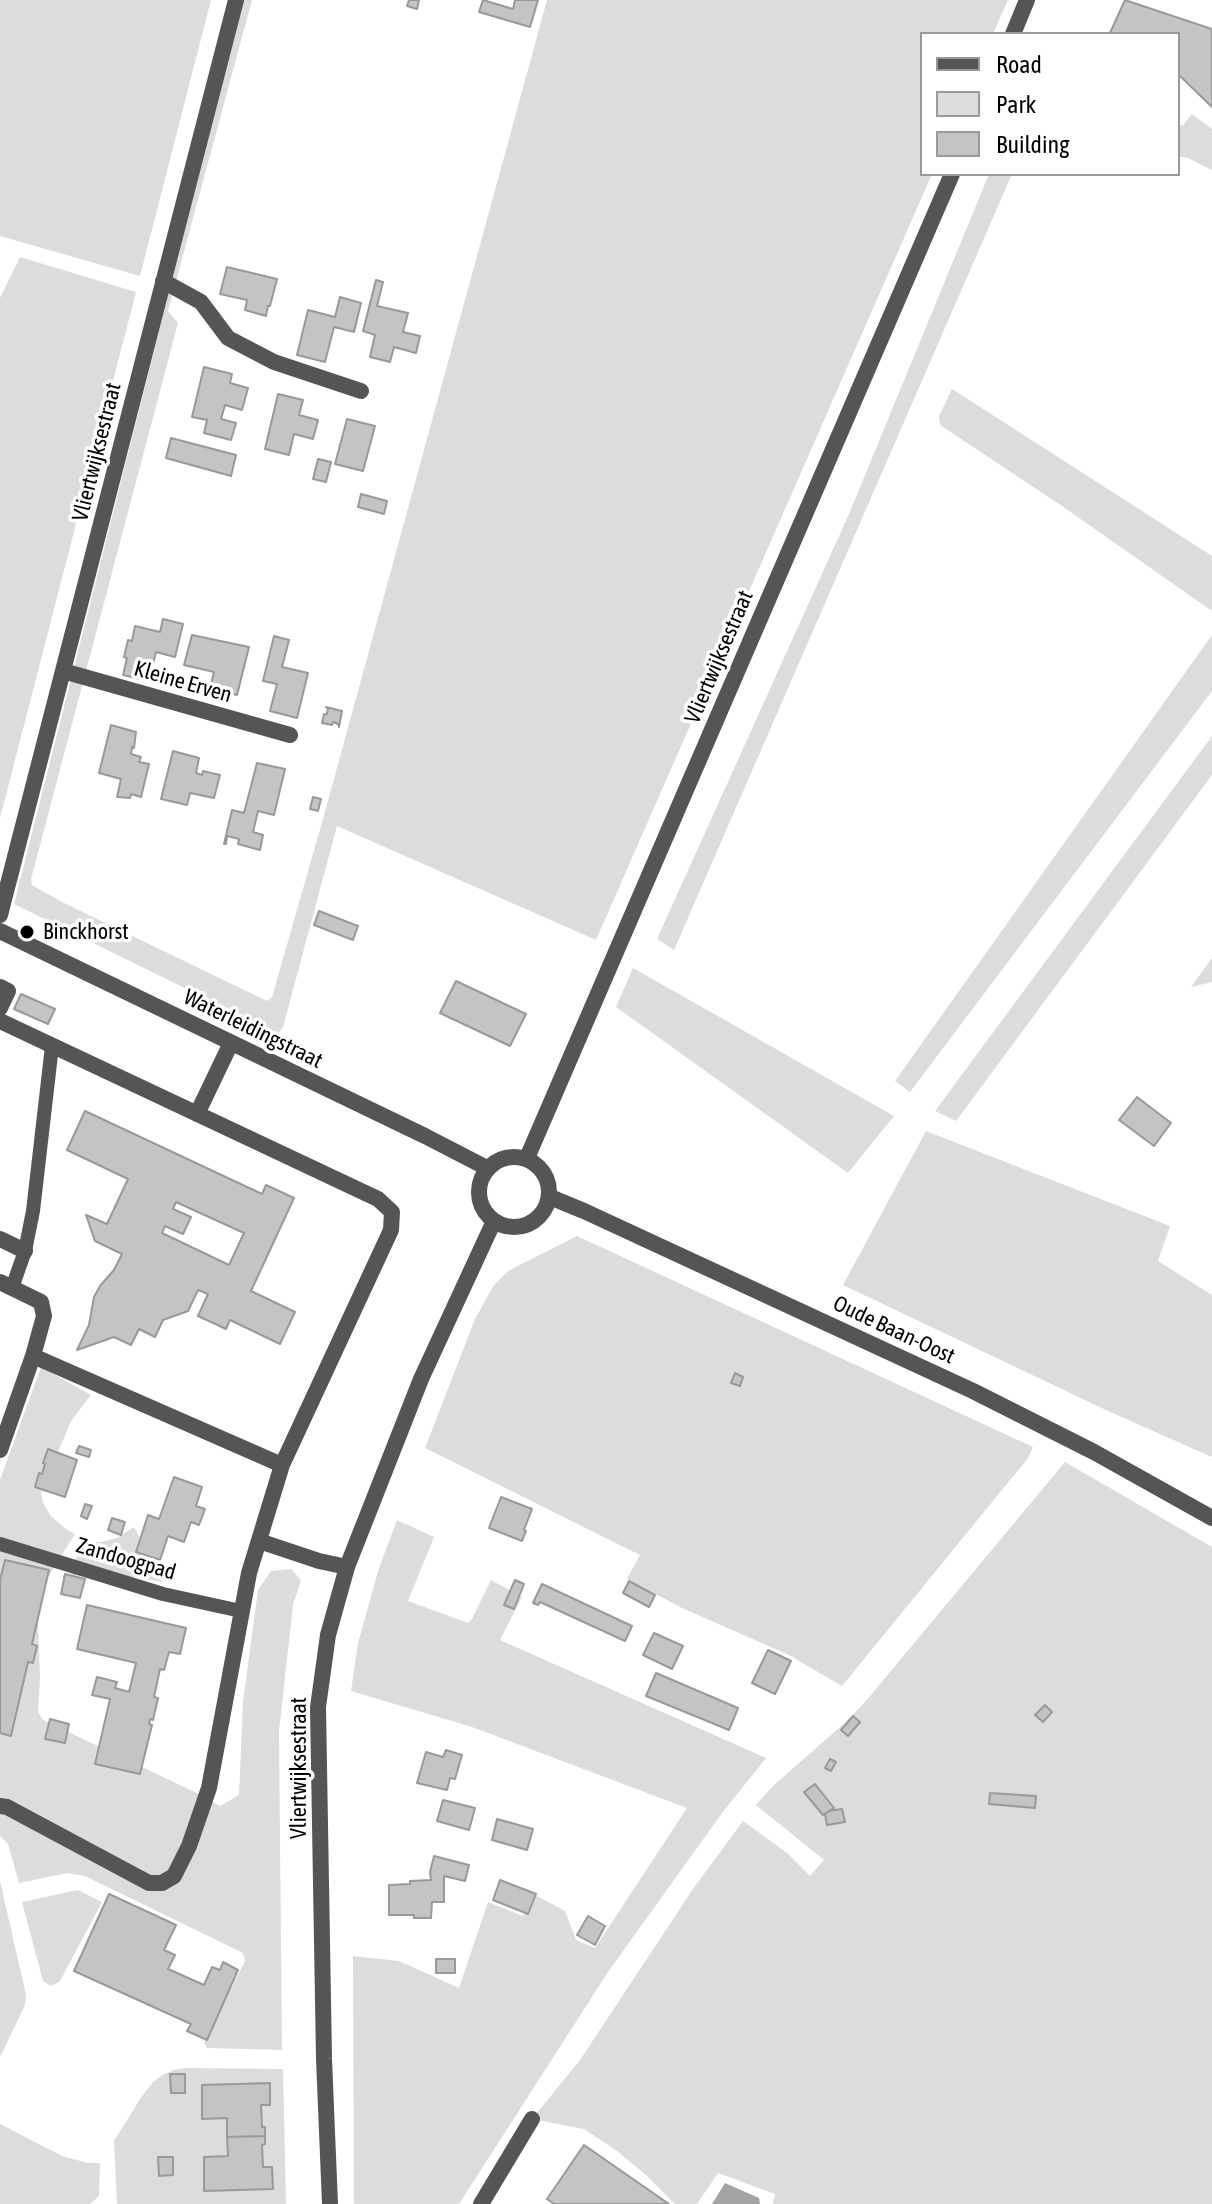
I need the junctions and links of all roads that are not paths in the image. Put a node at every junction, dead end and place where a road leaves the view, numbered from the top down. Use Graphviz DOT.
graph roads {
  1 [pos="236,0"];
  2 [pos="1027,0"];
  3 [pos="1014,32"];
  4 [pos="951,176"];
  5 [pos="163,281"];
  6 [pos="361,391"];
  7 [pos="63,671"];
  8 [pos="290,735"];
  9 [pos="0,915"];
  10 [pos="0,931"];
  11 [pos="0,987"];
  12 [pos="0,1008"];
  13 [pos="0,1021"];
  14 [pos="231,1043"];
  15 [pos="52,1046"];
  16 [pos="197,1114"];
  17 [pos="527,1158"];
  18 [pos="487,1168"];
  19 [pos="550,1197"];
  20 [pos="494,1221"];
  21 [pos="0,1239"];
  22 [pos="25,1251"];
  23 [pos="6,1285"];
  24 [pos="33,1356"];
  25 [pos="0,1450"];
  26 [pos="282,1465"];
  27 [pos="1212,1518"];
  28 [pos="259,1541"];
  29 [pos="0,1544"];
  30 [pos="347,1567"];
  31 [pos="241,1611"];
  32 [pos="0,1806"];
  33 [pos="532,2119"];
  34 [pos="330,2204"];
  35 [pos="481,2204"];
  1 -- 5 [label="street, Vliertwijksestraat"];
  2 -- 3 [label="street"];
  4 -- 17 [label="street, Vliertwijksestraat"];
  5 -- 6 [label="street"];
  5 -- 7 [label="street, Vliertwijksestraat"];
  7 -- 8 [label="street, Kleine Erven"];
  7 -- 9 [label="street, Vliertwijksestraat"];
  10 -- 14 [label="street, Waterleidingstraat"];
  11 -- 12 [label="street"];
  13 -- 15 [label="street"];
  14 -- 16 [label="street"];
  14 -- 18 [label="street, Waterleidingstraat"];
  15 -- 16 [label="street"];
  15 -- 22 [label="street"];
  16 -- 26 [label="street"];
  17 -- 18 [label="street"];
  17 -- 19 [label="street"];
  18 -- 20 [label="street"];
  19 -- 20 [label="street"];
  19 -- 27 [label="street, Oude Baan-Oost"];
  20 -- 30 [label="street, Vliertwijksestraat"];
  21 -- 22 [label="street"];
  22 -- 23 [label="street"];
  23 -- 24 [label="street"];
  24 -- 25 [label="street"];
  24 -- 26 [label="street"];
  26 -- 28 [label="street"];
  28 -- 30 [label="street"];
  28 -- 31 [label="street"];
  29 -- 31 [label="street, Zandoogpad"];
  30 -- 34 [label="street, Vliertwijksestraat"];
  31 -- 32 [label="street"];
  33 -- 35 [label="street"];
}
